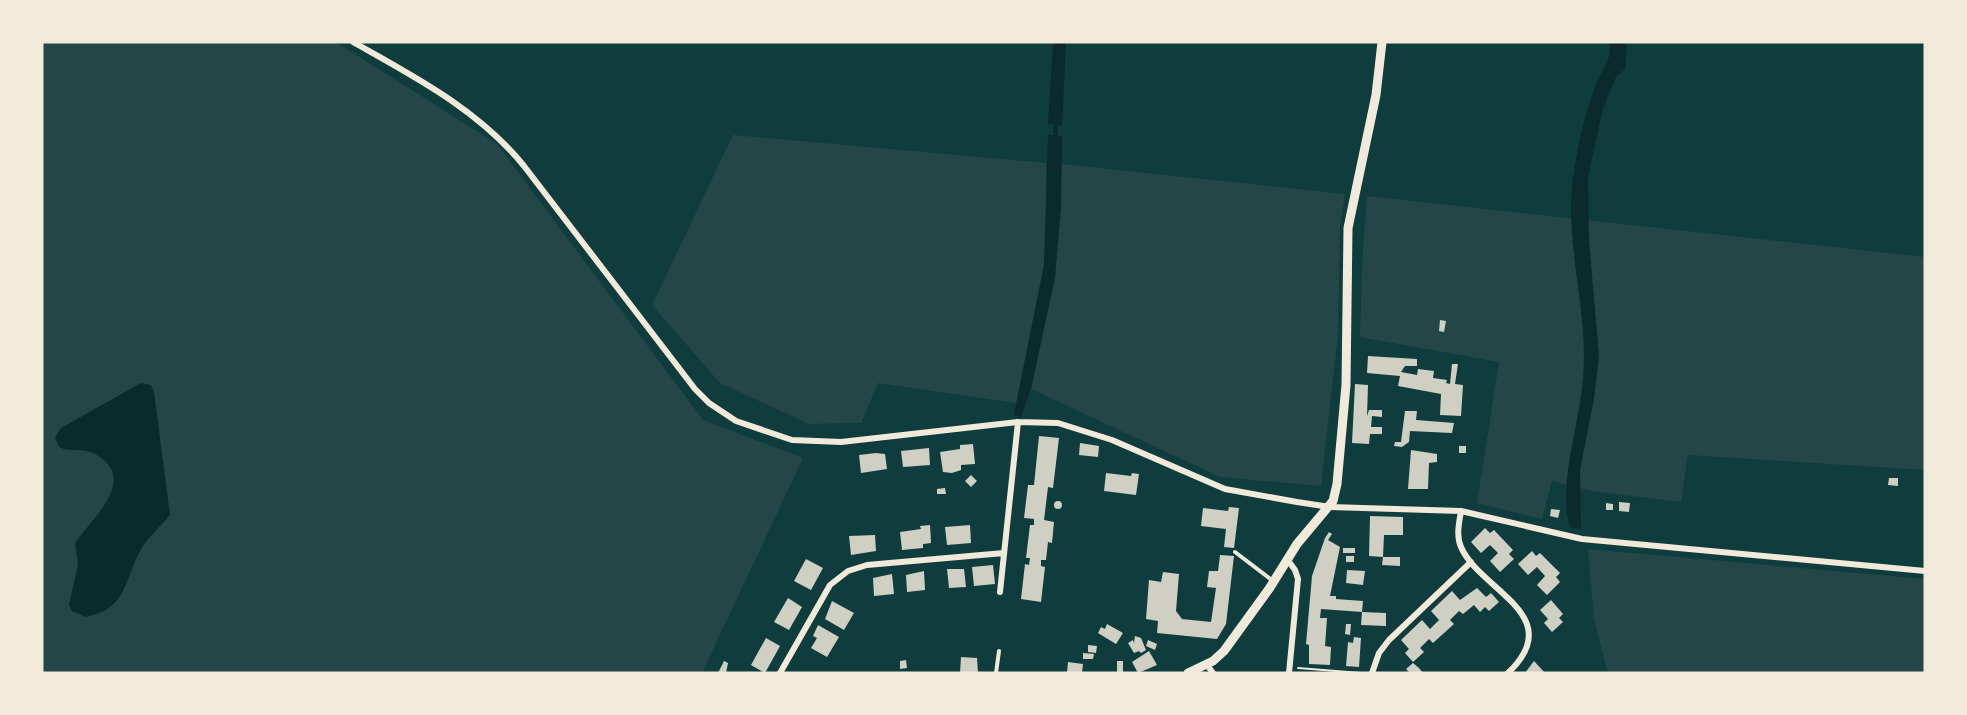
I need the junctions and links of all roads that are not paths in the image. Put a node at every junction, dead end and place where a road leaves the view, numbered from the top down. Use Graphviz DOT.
graph roads {
  1 [pos="353,42"];
  2 [pos="1382,42"];
  3 [pos="1018,422"];
  4 [pos="1330,507"];
  5 [pos="1461,511"];
  6 [pos="1235,552"];
  7 [pos="1004,553"];
  8 [pos="1287,559"];
  9 [pos="1471,562"];
  10 [pos="1925,571"];
  11 [pos="1274,582"];
  12 [pos="1000,592"];
  13 [pos="999,651"];
  14 [pos="1207,664"];
  15 [pos="1290,670"];
  16 [pos="780,673"];
  17 [pos="996,673"];
  18 [pos="1188,673"];
  19 [pos="1213,673"];
  20 [pos="1372,673"];
  21 [pos="1508,673"];
  1 -- 3 [label="street"];
  2 -- 4 [label="street"];
  3 -- 4 [label="street"];
  3 -- 7 [label="street"];
  4 -- 5 [label="street"];
  4 -- 8 [label="street"];
  5 -- 9 [label="street"];
  5 -- 10 [label="street"];
  6 -- 11 [label="lane"];
  7 -- 12 [label="street"];
  7 -- 16 [label="street"];
  8 -- 11 [label="street"];
  8 -- 15 [label="street"];
  9 -- 20 [label="street"];
  9 -- 21 [label="street"];
  11 -- 14 [label="street"];
  13 -- 17 [label="lane"];
  14 -- 18 [label="street"];
  14 -- 19 [label="street"];
}
